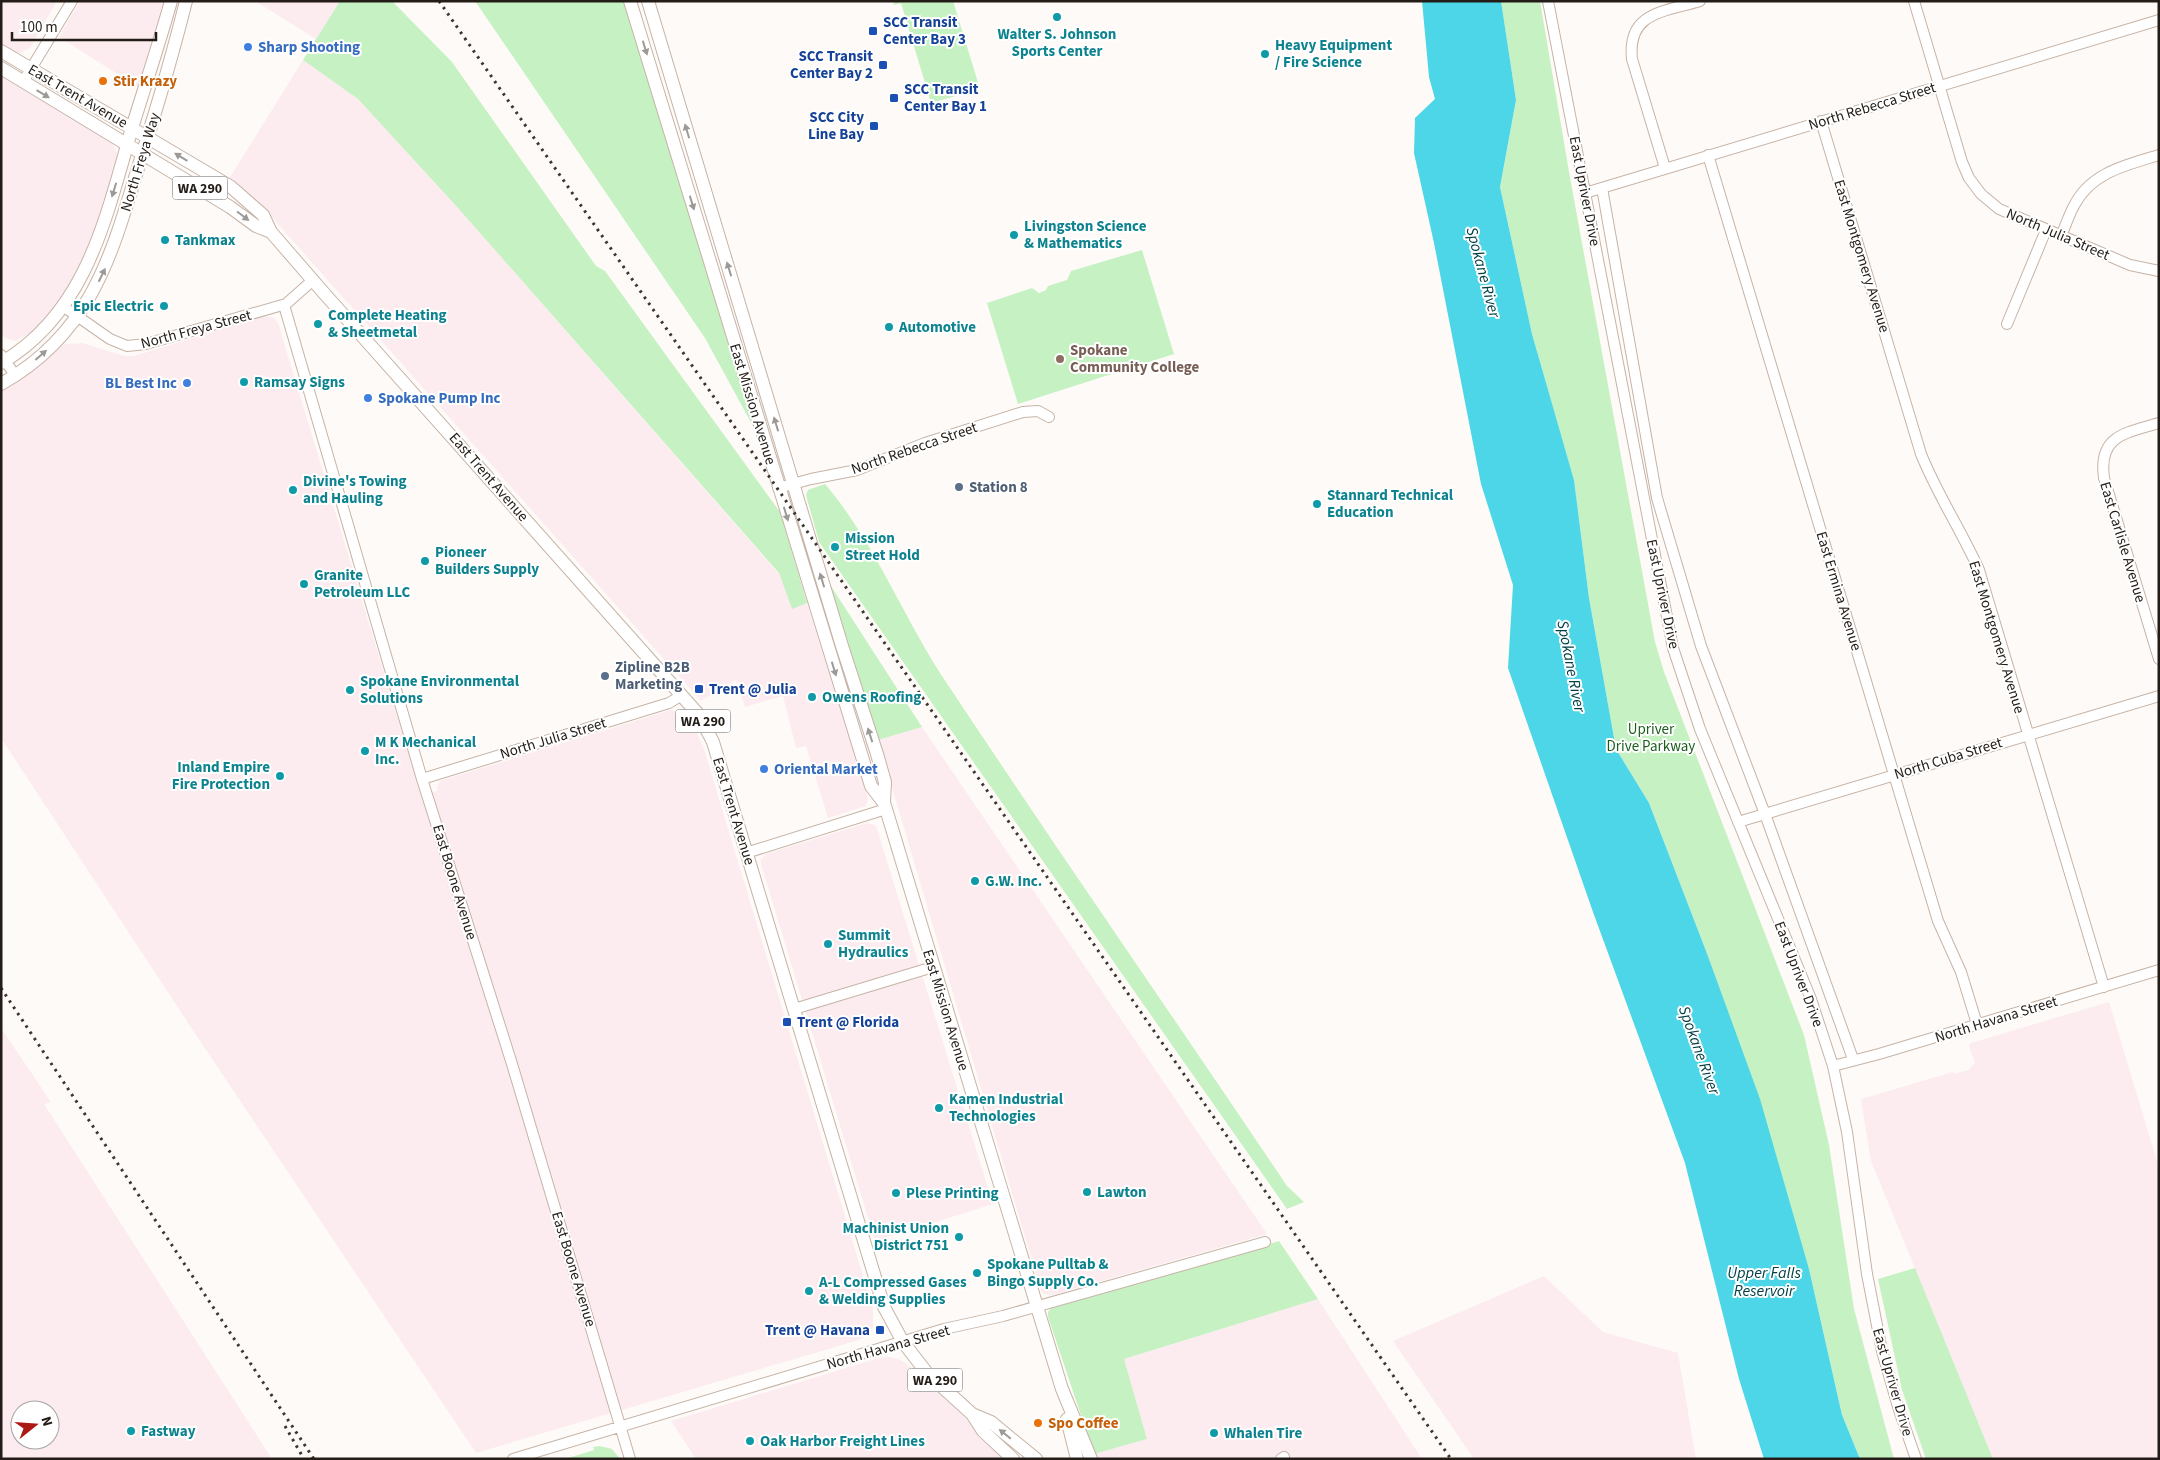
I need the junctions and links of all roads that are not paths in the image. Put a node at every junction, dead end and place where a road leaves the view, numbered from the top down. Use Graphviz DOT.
graph roads {
  1 [pos="72,1"];
  2 [pos="171,1"];
  3 [pos="177,1"];
  4 [pos="186,1"];
  5 [pos="630,1"];
  6 [pos="648,1"];
  7 [pos="1548,1"];
  8 [pos="1700,1"];
  9 [pos="1914,1"];
  10 [pos="2159,20"];
  11 [pos="1,51"];
  12 [pos="174,51"];
  13 [pos="1,68"];
  14 [pos="31,68"];
  15 [pos="23,82"];
  16 [pos="1939,86"];
  17 [pos="1821,121"];
  18 [pos="132,128"];
  19 [pos="148,137"];
  20 [pos="128,143"];
  21 [pos="143,153"];
  22 [pos="1708,155"];
  23 [pos="2159,155"];
  24 [pos="1666,168"];
  25 [pos="1602,188"];
  26 [pos="1585,193"];
  27 [pos="2046,230"];
  28 [pos="271,232"];
  29 [pos="2061,236"];
  30 [pos="2159,271"];
  31 [pos="312,280"];
  32 [pos="284,304"];
  33 [pos="64,307"];
  34 [pos="77,316"];
  35 [pos="2007,324"];
  36 [pos="3,360"];
  37 [pos="15,375"];
  38 [pos="1,384"];
  39 [pos="1048,417"];
  40 [pos="2159,423"];
  41 [pos="794,483"];
  42 [pos="778,488"];
  43 [pos="1658,498"];
  44 [pos="1644,500"];
  45 [pos="2159,659"];
  46 [pos="682,695"];
  47 [pos="2159,696"];
  48 [pos="2027,734"];
  49 [pos="1894,775"];
  50 [pos="422,778"];
  51 [pos="885,806"];
  52 [pos="1765,814"];
  53 [pos="1738,822"];
  54 [pos="746,853"];
  55 [pos="933,967"];
  56 [pos="2159,970"];
  57 [pos="2104,987"];
  58 [pos="794,1010"];
  59 [pos="1977,1024"];
  60 [pos="1853,1059"];
  61 [pos="1833,1066"];
  62 [pos="1266,1242"];
  63 [pos="1036,1307"];
  64 [pos="903,1342"];
  65 [pos="1062,1389"];
  66 [pos="972,1414"];
  67 [pos="621,1426"];
  68 [pos="513,1459"];
  69 [pos="630,1459"];
  70 [pos="1013,1459"];
  71 [pos="1036,1459"];
  72 [pos="1077,1459"];
  73 [pos="1090,1459"];
  74 [pos="1916,1459"];
  1 -- 14 [label="street"];
  2 -- 18 [label="main road, North Freya Way"];
  3 -- 12 [label="main road"];
  4 -- 12 [label="main road, North Freya Way"];
  5 -- 42 [label="main road, East Mission Avenue, one-way"];
  41 -- 6 [label="main road, East Mission Avenue, one-way"];
  7 -- 26 [label="street, East Upriver Drive"];
  8 -- 24 [label="street"];
  9 -- 16 [label="street"];
  10 -- 16 [label="street, North Rebecca Street"];
  11 -- 14 [label="main road, East Trent Avenue / WA 290"];
  12 -- 19 [label="main road, North Freya Way"];
  13 -- 15 [label="main road, East Trent Avenue / WA 290"];
  14 -- 15 [label="street"];
  14 -- 18 [label="main road, East Trent Avenue / WA 290"];
  15 -- 20 [label="main road, East Trent Avenue / WA 290, one-way"];
  16 -- 17 [label="street, North Rebecca Street"];
  16 -- 27 [label="street, North Julia Street"];
  17 -- 22 [label="street, North Rebecca Street"];
  17 -- 48 [label="street, East Montgomery Avenue"];
  18 -- 19 [label="main road, East Trent Avenue / WA 290"];
  18 -- 20 [label="main road, North Freya Way"];
  19 -- 21 [label="main road, North Freya Way"];
  28 -- 19 [label="main road, East Trent Avenue / WA 290, one-way"];
  20 -- 21 [label="main road, East Trent Avenue / WA 290"];
  20 -- 33 [label="main road, North Freya Way, one-way"];
  21 -- 28 [label="main road, East Trent Avenue / WA 290, one-way"];
  34 -- 21 [label="main road, North Freya Way, one-way"];
  22 -- 24 [label="street, North Rebecca Street"];
  22 -- 49 [label="street, East Ermina Avenue"];
  23 -- 29 [label="street"];
  24 -- 25 [label="street, North Rebecca Street"];
  25 -- 26 [label="street, North Rebecca Street"];
  25 -- 43 [label="street, East Upriver Drive"];
  26 -- 44 [label="street, East Upriver Drive"];
  27 -- 29 [label="street, North Julia Street"];
  27 -- 35 [label="street"];
  28 -- 31 [label="main road, East Trent Avenue / WA 290"];
  29 -- 30 [label="street, North Julia Street"];
  31 -- 32 [label="street, North Freya Street"];
  31 -- 46 [label="main road, East Trent Avenue / WA 290"];
  32 -- 34 [label="street, North Freya Street"];
  32 -- 50 [label="street, East Boone Avenue"];
  33 -- 34 [label="street, North Freya Street"];
  33 -- 36 [label="main road"];
  37 -- 34 [label="main road, one-way"];
  36 -- 37 [label="street"];
  37 -- 38 [label="main road"];
  39 -- 41 [label="street, North Rebecca Street"];
  40 -- 45 [label="street, East Carlisle Avenue"];
  41 -- 42 [label="street, North Rebecca Street"];
  51 -- 41 [label="main road, East Mission Avenue, one-way"];
  42 -- 51 [label="main road, East Mission Avenue, one-way"];
  43 -- 44 [label="street"];
  43 -- 52 [label="street, East Upriver Drive"];
  44 -- 53 [label="street, East Upriver Drive"];
  46 -- 50 [label="street, North Julia Street"];
  46 -- 54 [label="main road, East Trent Avenue / WA 290"];
  47 -- 48 [label="street, North Cuba Street"];
  48 -- 49 [label="street, North Cuba Street"];
  48 -- 57 [label="street, East Montgomery Avenue"];
  49 -- 52 [label="street, North Cuba Street"];
  49 -- 59 [label="street, East Ermina Avenue"];
  50 -- 67 [label="street, East Boone Avenue"];
  51 -- 54 [label="street"];
  51 -- 55 [label="main road, East Mission Avenue"];
  52 -- 53 [label="street, North Cuba Street"];
  52 -- 60 [label="street, East Upriver Drive"];
  53 -- 61 [label="street, East Upriver Drive"];
  54 -- 58 [label="main road, East Trent Avenue / WA 290"];
  55 -- 58 [label="street"];
  55 -- 63 [label="main road, East Mission Avenue"];
  56 -- 57 [label="street, North Havana Street"];
  57 -- 59 [label="street, North Havana Street"];
  58 -- 64 [label="main road, East Trent Avenue / WA 290"];
  59 -- 60 [label="street, North Havana Street"];
  60 -- 61 [label="street, North Havana Street"];
  61 -- 74 [label="street, East Upriver Drive"];
  62 -- 63 [label="street, North Havana Street"];
  63 -- 64 [label="street, North Havana Street"];
  63 -- 65 [label="main road, East Mission Avenue"];
  64 -- 66 [label="main road, East Trent Avenue / WA 290"];
  64 -- 67 [label="street, North Havana Street"];
  65 -- 72 [label="main road, East Mission Avenue"];
  65 -- 73 [label="main road, East Mission Avenue"];
  66 -- 70 [label="main road, East Trent Avenue / WA 290"];
  71 -- 66 [label="main road, East Trent Avenue / WA 290, one-way"];
  67 -- 68 [label="street, North Havana Street"];
  67 -- 69 [label="street, East Boone Avenue"];
}
